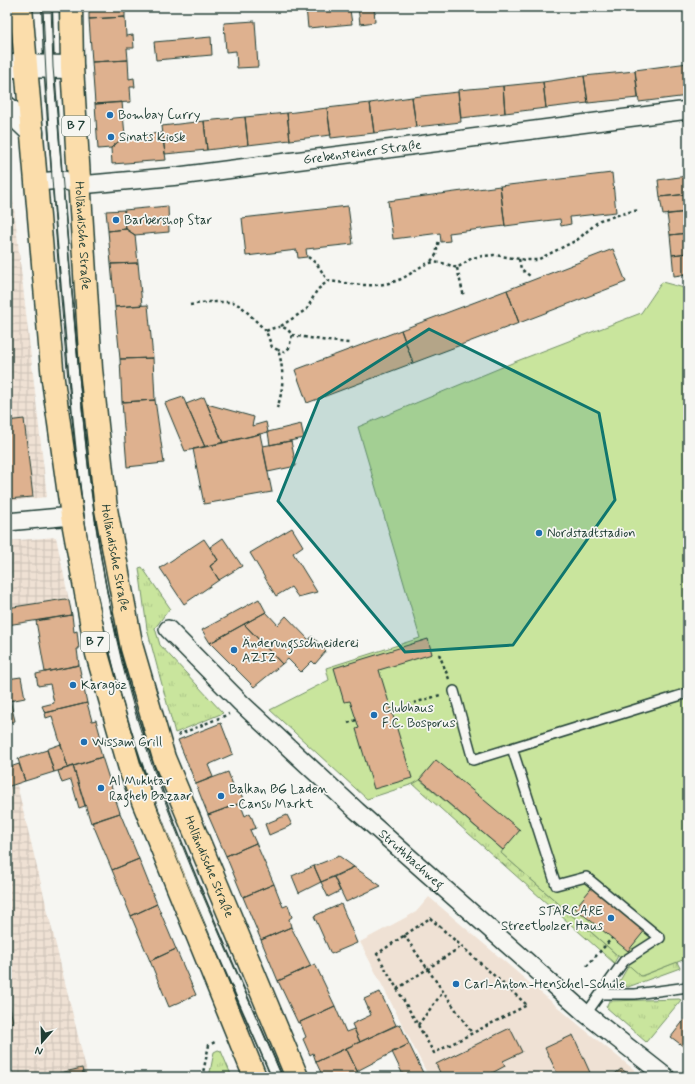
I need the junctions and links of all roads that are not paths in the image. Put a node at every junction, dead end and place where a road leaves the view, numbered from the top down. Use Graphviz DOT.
graph roads {
  1 [pos="21,7"];
  2 [pos="47,7"];
  3 [pos="71,7"];
  4 [pos="17,66"];
  5 [pos="49,67"];
  6 [pos="72,67"];
  7 [pos="7,108"];
  8 [pos="688,110"];
  9 [pos="32,132"];
  10 [pos="57,181"];
  11 [pos="36,182"];
  12 [pos="80,186"];
  13 [pos="72,516"];
  14 [pos="7,522"];
  15 [pos="168,629"];
  16 [pos="454,691"];
  17 [pos="688,693"];
  18 [pos="512,748"];
  19 [pos="688,987"];
  20 [pos="601,994"];
  21 [pos="586,1014"];
  22 [pos="255,1077"];
  23 [pos="277,1077"];
  24 [pos="297,1077"];
  25 [pos="666,1077"];
  1 -- 4 [label="main road, B 7"];
  2 -- 5 [label="lane"];
  3 -- 6 [label="main road, Holländische Straße / B 7"];
  4 -- 5 [label="street"];
  4 -- 9 [label="main road, B 7"];
  5 -- 6 [label="street"];
  5 -- 10 [label="lane"];
  6 -- 12 [label="main road, Holländische Straße / B 7"];
  7 -- 9 [label="street"];
  8 -- 12 [label="street, Grebensteiner Straße"];
  9 -- 11 [label="main road, B 7"];
  10 -- 11 [label="street, Grebensteiner Straße"];
  10 -- 12 [label="street, Grebensteiner Straße"];
  10 -- 23 [label="lane"];
  11 -- 13 [label="main road, B 7"];
  12 -- 24 [label="main road, Holländische Straße / B 7"];
  13 -- 14 [label="street"];
  13 -- 22 [label="main road, B 7"];
  15 -- 21 [label="street, Struthbachweg"];
  16 -- 18 [label="lane"];
  17 -- 18 [label="lane"];
  18 -- 20 [label="lane"];
  19 -- 20 [label="lane"];
  20 -- 21 [label="lane"];
  21 -- 25 [label="street, Struthbachweg"];
}
